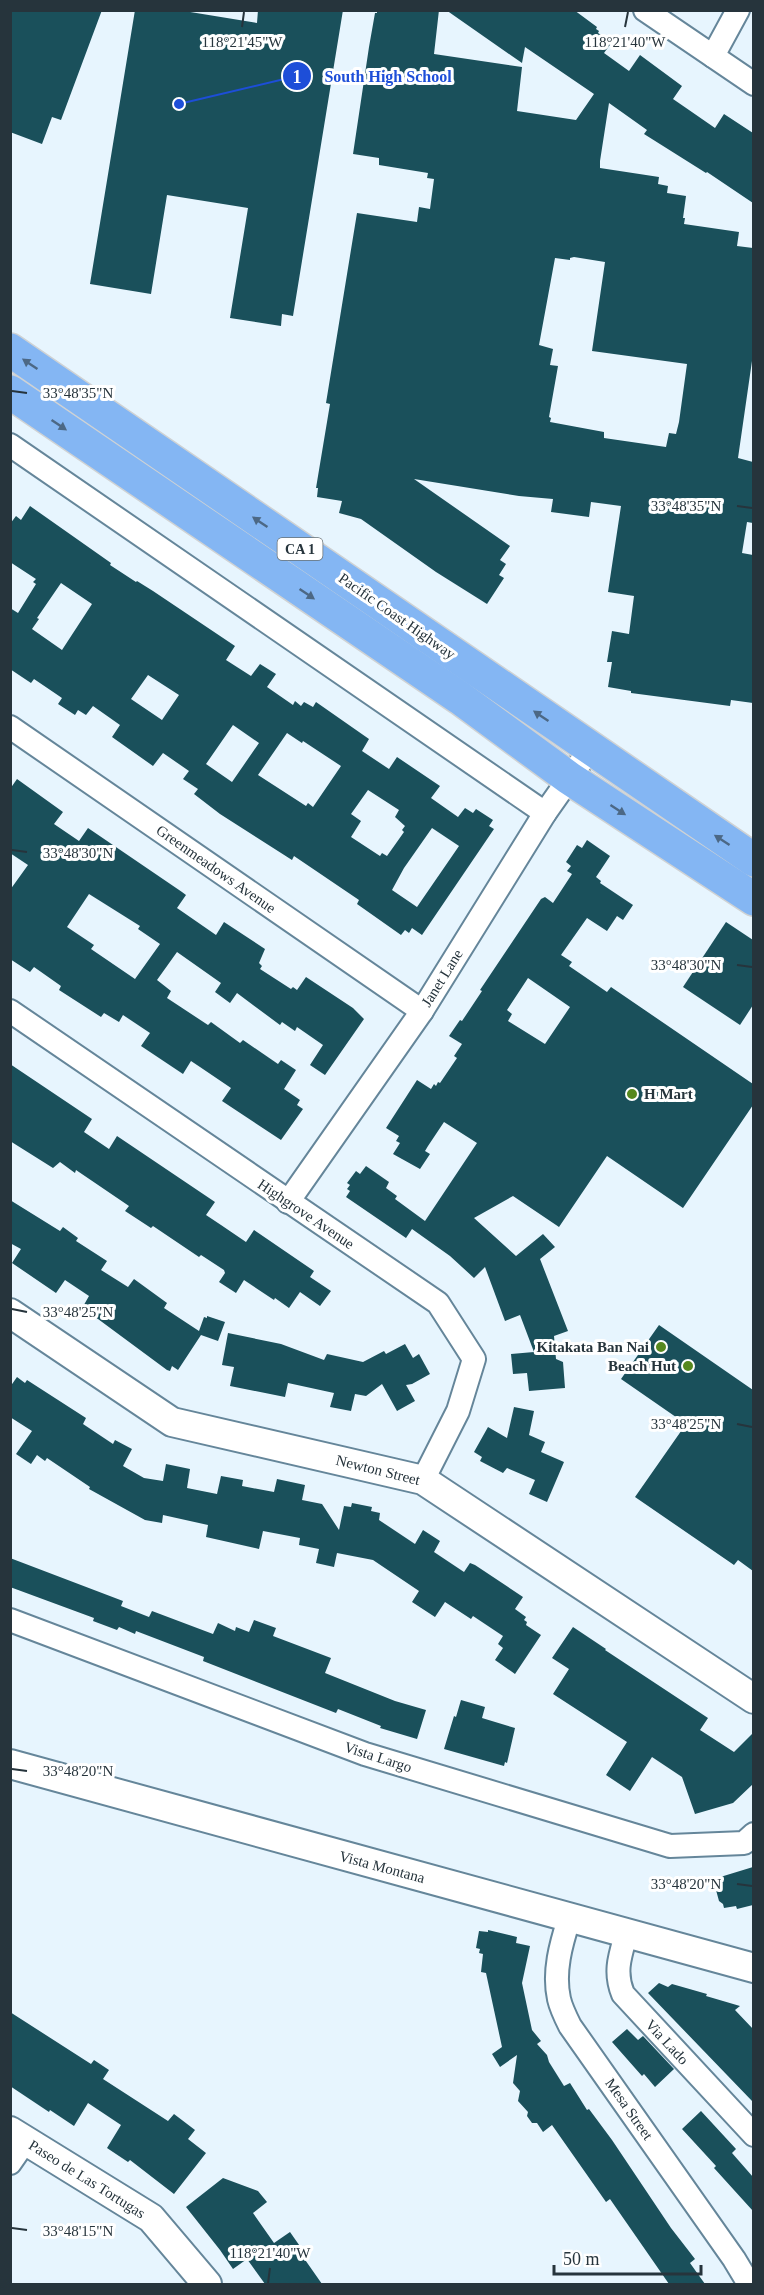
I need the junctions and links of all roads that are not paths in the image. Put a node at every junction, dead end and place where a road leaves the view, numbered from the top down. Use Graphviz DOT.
graph roads {
  1 [pos="645,10"];
  2 [pos="738,10"];
  3 [pos="713,56"];
  4 [pos="753,84"];
  5 [pos="10,350"];
  6 [pos="10,392"];
  7 [pos="10,445"];
  8 [pos="10,727"];
  9 [pos="590,749"];
  10 [pos="569,778"];
  11 [pos="545,813"];
  12 [pos="753,860"];
  13 [pos="753,899"];
  14 [pos="10,1011"];
  15 [pos="422,1011"];
  16 [pos="288,1203"];
  17 [pos="10,1312"];
  18 [pos="423,1480"];
  19 [pos="10,1620"];
  20 [pos="753,1699"];
  21 [pos="10,1764"];
  22 [pos="753,1834"];
  23 [pos="569,1918"];
  24 [pos="626,1935"];
  25 [pos="753,1968"];
  26 [pos="753,2135"];
  27 [pos="16,2145"];
  28 [pos="207,2284"];
  29 [pos="749,2284"];
  1 -- 3 [label="street"];
  2 -- 3 [label="street"];
  3 -- 4 [label="street"];
  9 -- 5 [label="highway, Pacific Coast Highway / CA 1, one-way"];
  6 -- 10 [label="highway, CA 1, one-way"];
  7 -- 11 [label="street"];
  8 -- 15 [label="street, Greenmeadows Avenue"];
  9 -- 10 [label="street, Janet Lane"];
  12 -- 9 [label="highway, Pacific Coast Highway / CA 1, one-way"];
  10 -- 11 [label="street, Janet Lane"];
  10 -- 13 [label="highway, CA 1, one-way"];
  11 -- 15 [label="street, Janet Lane"];
  14 -- 16 [label="street, Highgrove Avenue"];
  15 -- 16 [label="street, Janet Lane"];
  16 -- 18 [label="street, Highgrove Avenue"];
  17 -- 18 [label="street, Newton Street"];
  18 -- 20 [label="street, Newton Street"];
  19 -- 22 [label="street, Vista Largo"];
  21 -- 23 [label="street, Vista Montana"];
  23 -- 24 [label="street, Vista Montana"];
  23 -- 29 [label="street, Mesa Street"];
  24 -- 25 [label="street, Vista Montana"];
  24 -- 26 [label="street, Via Lado"];
  27 -- 28 [label="street, Paseo de Las Tortugas"];
}
